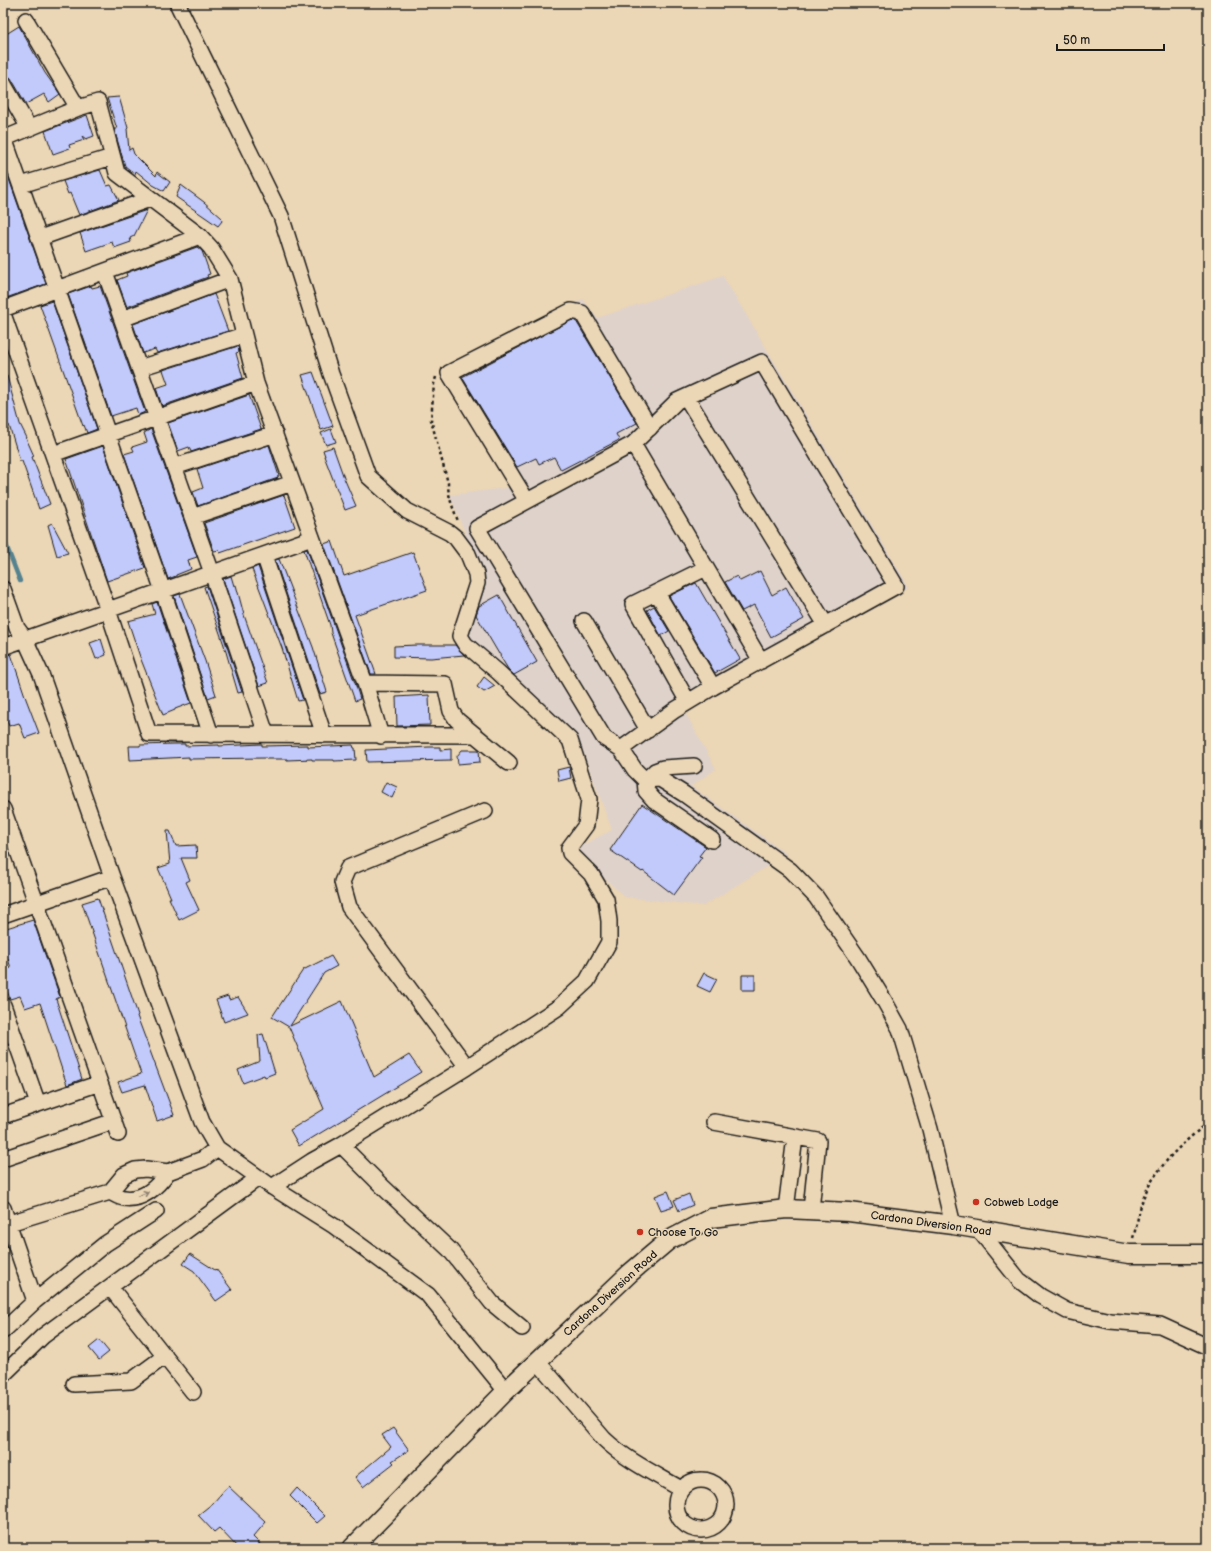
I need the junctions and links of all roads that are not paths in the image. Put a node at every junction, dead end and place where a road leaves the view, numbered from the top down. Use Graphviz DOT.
graph roads {
  1 [pos="177,3"];
  2 [pos="26,20"];
  3 [pos="3,83"];
  4 [pos="78,108"];
  5 [pos="29,128"];
  6 [pos="4,139"];
  7 [pos="112,157"];
  8 [pos="21,185"];
  9 [pos="150,199"];
  10 [pos="200,236"];
  11 [pos="40,238"];
  12 [pos="105,272"];
  13 [pos="230,279"];
  14 [pos="57,290"];
  15 [pos="3,309"];
  16 [pos="3,314"];
  17 [pos="122,319"];
  18 [pos="244,334"];
  19 [pos="139,368"];
  20 [pos="256,383"];
  21 [pos="686,396"];
  22 [pos="157,417"];
  23 [pos="650,428"];
  24 [pos="108,434"];
  25 [pos="275,434"];
  26 [pos="632,444"];
  27 [pos="53,454"];
  28 [pos="174,467"];
  29 [pos="292,483"];
  30 [pos="527,501"];
  31 [pos="192,517"];
  32 [pos="312,538"];
  33 [pos="264,555"];
  34 [pos="706,568"];
  35 [pos="212,573"];
  36 [pos="3,589"];
  37 [pos="163,591"];
  38 [pos="657,593"];
  39 [pos="108,610"];
  40 [pos="584,621"];
  41 [pos="826,625"];
  42 [pos="25,639"];
  43 [pos="3,647"];
  44 [pos="760,661"];
  45 [pos="365,683"];
  46 [pos="712,687"];
  47 [pos="688,702"];
  48 [pos="648,730"];
  49 [pos="266,734"];
  50 [pos="211,735"];
  51 [pos="324,735"];
  52 [pos="474,735"];
  53 [pos="380,736"];
  54 [pos="621,749"];
  55 [pos="509,763"];
  56 [pos="694,766"];
  57 [pos="645,780"];
  58 [pos="3,809"];
  59 [pos="485,811"];
  60 [pos="712,840"];
  61 [pos="112,877"];
  62 [pos="36,903"];
  63 [pos="3,915"];
  64 [pos="3,1005"];
  65 [pos="467,1067"];
  66 [pos="100,1083"];
  67 [pos="38,1104"];
  68 [pos="3,1116"];
  69 [pos="714,1122"];
  70 [pos="794,1137"];
  71 [pos="341,1145"];
  72 [pos="217,1148"];
  73 [pos="3,1159"];
  74 [pos="168,1172"];
  75 [pos="258,1178"];
  76 [pos="272,1187"];
  77 [pos="110,1192"];
  78 [pos="3,1208"];
  79 [pos="786,1209"];
  80 [pos="811,1210"];
  81 [pos="156,1211"];
  82 [pos="6,1224"];
  83 [pos="953,1225"];
  84 [pos="979,1230"];
  85 [pos="1208,1254"];
  86 [pos="110,1287"];
  87 [pos="35,1301"];
  88 [pos="522,1328"];
  89 [pos="3,1331"];
  90 [pos="1208,1347"];
  91 [pos="165,1356"];
  92 [pos="537,1361"];
  93 [pos="3,1375"];
  94 [pos="74,1384"];
  95 [pos="506,1391"];
  96 [pos="193,1392"];
  97 [pos="681,1489"];
  98 [pos="352,1548"];
  1 -- 65 [label="street"];
  2 -- 4 [label="street"];
  3 -- 5 [label="street"];
  4 -- 5 [label="street"];
  4 -- 7 [label="street"];
  5 -- 6 [label="street"];
  6 -- 8 [label="street"];
  7 -- 8 [label="street"];
  7 -- 9 [label="street"];
  8 -- 11 [label="street"];
  9 -- 10 [label="street"];
  9 -- 11 [label="street"];
  10 -- 12 [label="street"];
  10 -- 13 [label="street"];
  11 -- 14 [label="street"];
  12 -- 14 [label="street"];
  12 -- 17 [label="street"];
  13 -- 17 [label="street"];
  13 -- 18 [label="street"];
  14 -- 15 [label="street"];
  14 -- 24 [label="street"];
  16 -- 27 [label="street"];
  17 -- 19 [label="street"];
  18 -- 19 [label="street"];
  18 -- 20 [label="street"];
  19 -- 22 [label="street"];
  20 -- 22 [label="street"];
  20 -- 25 [label="street"];
  21 -- 23 [label="street"];
  21 -- 41 [label="street"];
  21 -- 41 [label="street"];
  22 -- 24 [label="street"];
  22 -- 28 [label="street"];
  23 -- 26 [label="street"];
  23 -- 30 [label="street"];
  24 -- 27 [label="street"];
  24 -- 37 [label="street"];
  25 -- 28 [label="street"];
  25 -- 29 [label="street"];
  26 -- 30 [label="street"];
  26 -- 34 [label="street"];
  27 -- 39 [label="street"];
  28 -- 31 [label="street"];
  29 -- 31 [label="street"];
  29 -- 32 [label="street"];
  30 -- 54 [label="street"];
  31 -- 35 [label="street"];
  32 -- 33 [label="street"];
  32 -- 45 [label="street"];
  33 -- 35 [label="street"];
  33 -- 51 [label="street"];
  34 -- 38 [label="street"];
  34 -- 44 [label="street"];
  35 -- 37 [label="street"];
  35 -- 49 [label="street"];
  36 -- 42 [label="street"];
  37 -- 39 [label="street"];
  37 -- 50 [label="street"];
  38 -- 46 [label="street"];
  38 -- 47 [label="street"];
  39 -- 42 [label="street"];
  39 -- 50 [label="street"];
  40 -- 48 [label="street"];
  41 -- 44 [label="street"];
  42 -- 43 [label="street"];
  42 -- 61 [label="street"];
  44 -- 46 [label="street"];
  45 -- 52 [label="street"];
  45 -- 53 [label="street"];
  46 -- 47 [label="street"];
  47 -- 48 [label="street"];
  48 -- 54 [label="street"];
  49 -- 50 [label="street"];
  49 -- 51 [label="street"];
  51 -- 53 [label="street"];
  52 -- 53 [label="street"];
  52 -- 55 [label="street"];
  54 -- 57 [label="street"];
  56 -- 57 [label="street"];
  57 -- 60 [label="street"];
  57 -- 83 [label="street"];
  58 -- 62 [label="street"];
  59 -- 65 [label="street"];
  61 -- 62 [label="street"];
  61 -- 72 [label="street"];
  62 -- 63 [label="street"];
  62 -- 66 [label="street"];
  64 -- 67 [label="street"];
  65 -- 71 [label="street"];
  66 -- 67 [label="street"];
  66 -- 73 [label="street"];
  67 -- 68 [label="street"];
  69 -- 70 [label="street"];
  70 -- 79 [label="street"];
  70 -- 80 [label="street"];
  71 -- 76 [label="street"];
  71 -- 88 [label="street"];
  72 -- 74 [label="street"];
  72 -- 75 [label="street"];
  74 -- 77 [label="street"];
  77 -- 74 [label="street, one-way"];
  75 -- 76 [label="street"];
  75 -- 86 [label="street"];
  76 -- 95 [label="street"];
  77 -- 82 [label="street"];
  78 -- 82 [label="street"];
  79 -- 80 [label="main road, Cardona Diversion Road"];
  79 -- 92 [label="main road, Cardona Diversion Road"];
  80 -- 83 [label="main road, Cardona Diversion Road"];
  81 -- 87 [label="street"];
  82 -- 87 [label="street"];
  83 -- 84 [label="main road, Cardona Diversion Road"];
  84 -- 85 [label="main road, Cardona Diversion Road"];
  84 -- 90 [label="street"];
  86 -- 91 [label="street"];
  86 -- 93 [label="street"];
  87 -- 89 [label="street"];
  91 -- 94 [label="street"];
  91 -- 96 [label="street"];
  92 -- 95 [label="main road, Cardona Diversion Road"];
  92 -- 97 [label="street"];
  95 -- 98 [label="main road, Cardona Diversion Road"];
}
